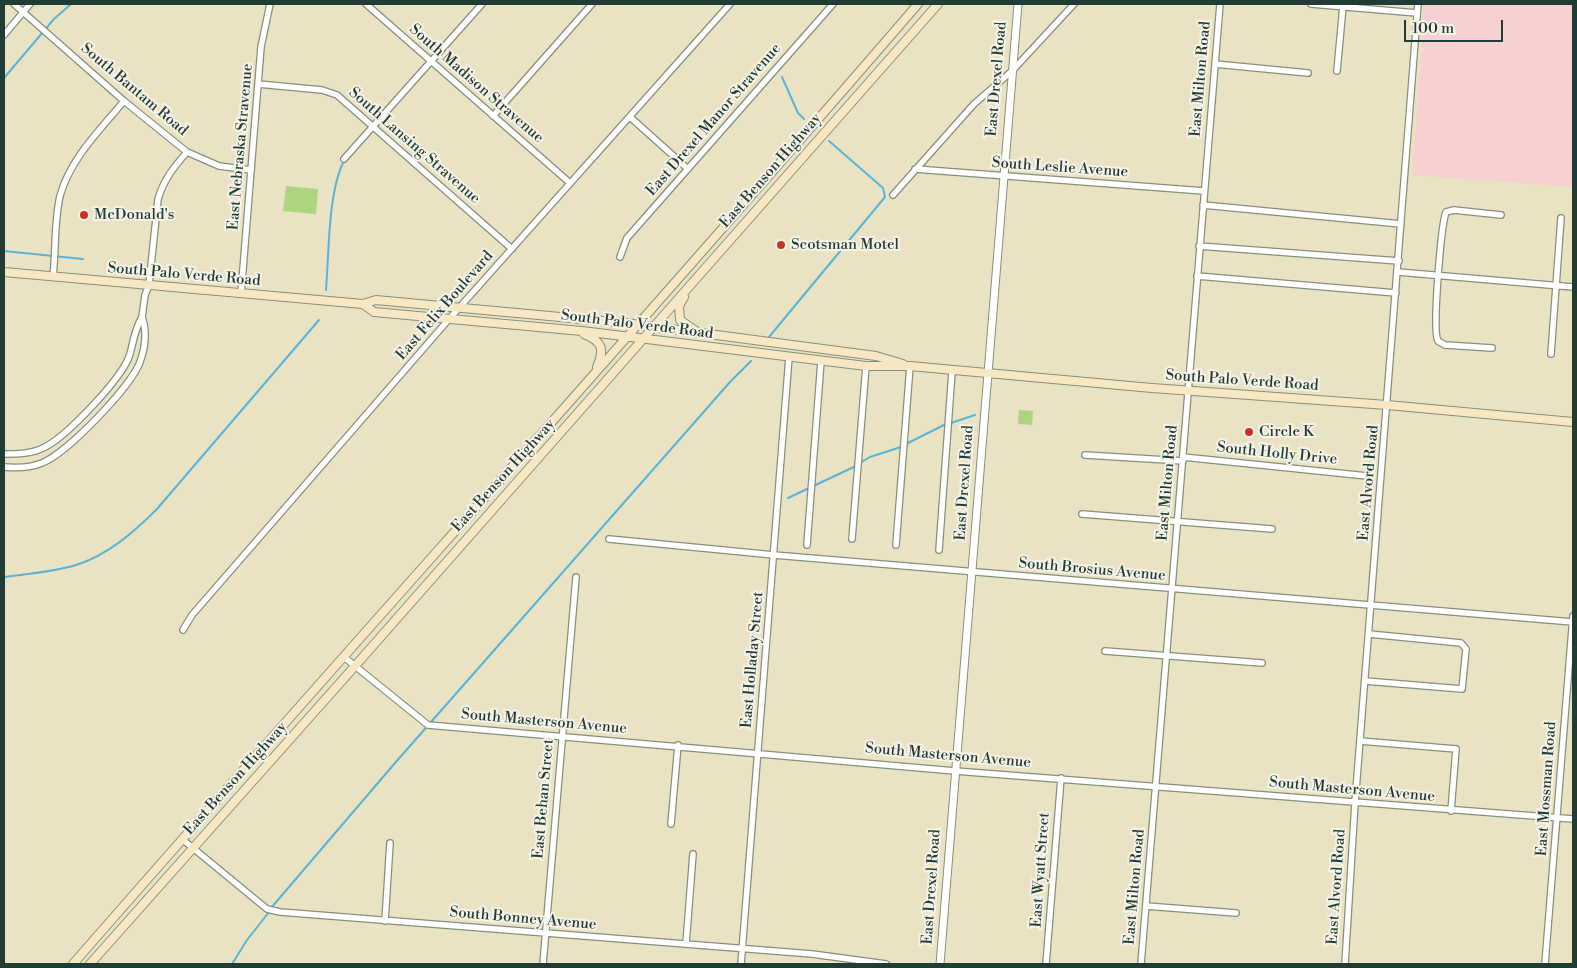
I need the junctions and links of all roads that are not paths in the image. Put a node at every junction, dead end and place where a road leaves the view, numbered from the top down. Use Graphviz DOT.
graph roads {
  1 [pos="14,4"];
  2 [pos="30,4"];
  3 [pos="270,4"];
  4 [pos="482,4"];
  5 [pos="592,4"];
  6 [pos="730,4"];
  7 [pos="833,4"];
  8 [pos="918,4"];
  9 [pos="938,4"];
  10 [pos="1018,4"];
  11 [pos="1074,4"];
  12 [pos="1220,4"];
  13 [pos="1311,4"];
  14 [pos="1418,4"];
  15 [pos="369,5"];
  16 [pos="1343,6"];
  17 [pos="23,12"];
  18 [pos="1418,12"];
  19 [pos="4,35"];
  20 [pos="431,62"];
  21 [pos="1215,64"];
  22 [pos="1012,71"];
  23 [pos="1338,71"];
  24 [pos="1308,73"];
  25 [pos="258,84"];
  26 [pos="124,101"];
  27 [pos="493,116"];
  28 [pos="630,117"];
  29 [pos="374,127"];
  30 [pos="187,152"];
  31 [pos="344,159"];
  32 [pos="688,168"];
  33 [pos="915,169"];
  34 [pos="251,170"];
  35 [pos="1002,177"];
  36 [pos="570,183"];
  37 [pos="1204,191"];
  38 [pos="893,195"];
  39 [pos="1203,205"];
  40 [pos="1501,215"];
  41 [pos="1561,218"];
  42 [pos="1401,224"];
  43 [pos="1200,246"];
  44 [pos="512,249"];
  45 [pos="620,257"];
  46 [pos="1398,261"];
  47 [pos="4,272"];
  48 [pos="1398,272"];
  49 [pos="52,276"];
  50 [pos="1197,276"];
  51 [pos="1439,276"];
  52 [pos="694,281"];
  53 [pos="149,285"];
  54 [pos="1555,286"];
  55 [pos="1573,287"];
  56 [pos="241,294"];
  57 [pos="1396,294"];
  58 [pos="363,304"];
  59 [pos="460,307"];
  60 [pos="142,317"];
  61 [pos="450,318"];
  62 [pos="637,325"];
  63 [pos="653,327"];
  64 [pos="572,330"];
  65 [pos="700,332"];
  66 [pos="627,336"];
  67 [pos="643,339"];
  68 [pos="1438,341"];
  69 [pos="1433,347"];
  70 [pos="1492,348"];
  71 [pos="1550,354"];
  72 [pos="789,357"];
  73 [pos="821,362"];
  74 [pos="866,366"];
  75 [pos="910,366"];
  76 [pos="952,372"];
  77 [pos="987,374"];
  78 [pos="593,376"];
  79 [pos="106,389"];
  80 [pos="1188,391"];
  81 [pos="117,393"];
  82 [pos="1387,405"];
  83 [pos="1573,422"];
  84 [pos="4,454"];
  85 [pos="1085,456"];
  86 [pos="1183,459"];
  87 [pos="4,467"];
  88 [pos="1367,476"];
  89 [pos="1082,514"];
  90 [pos="468,518"];
  91 [pos="1178,521"];
  92 [pos="479,526"];
  93 [pos="1272,529"];
  94 [pos="609,539"];
  95 [pos="852,539"];
  96 [pos="807,545"];
  97 [pos="896,545"];
  98 [pos="939,550"];
  99 [pos="774,555"];
  100 [pos="973,572"];
  101 [pos="576,577"];
  102 [pos="1171,589"];
  103 [pos="1372,605"];
  104 [pos="1573,616"];
  105 [pos="1573,622"];
  106 [pos="183,630"];
  107 [pos="1369,634"];
  108 [pos="1105,651"];
  109 [pos="1165,656"];
  110 [pos="344,657"];
  111 [pos="1262,663"];
  112 [pos="355,666"];
  113 [pos="1365,681"];
  114 [pos="562,736"];
  115 [pos="1360,741"];
  116 [pos="678,745"];
  117 [pos="758,752"];
  118 [pos="955,770"];
  119 [pos="1061,778"];
  120 [pos="1157,786"];
  121 [pos="1355,803"];
  122 [pos="1451,811"];
  123 [pos="1557,818"];
  124 [pos="1573,819"];
  125 [pos="671,824"];
  126 [pos="182,839"];
  127 [pos="390,843"];
  128 [pos="192,848"];
  129 [pos="693,854"];
  130 [pos="1146,906"];
  131 [pos="1236,913"];
  132 [pos="385,921"];
  133 [pos="545,935"];
  134 [pos="686,944"];
  135 [pos="743,950"];
  136 [pos="73,964"];
  137 [pos="90,964"];
  138 [pos="542,964"];
  139 [pos="741,964"];
  140 [pos="886,964"];
  141 [pos="940,964"];
  142 [pos="1046,964"];
  143 [pos="1141,964"];
  144 [pos="1345,964"];
  145 [pos="1546,964"];
  1 -- 17 [label="street, South Bantam Road"];
  2 -- 17 [label="street"];
  3 -- 25 [label="street, East Nebraska Stravenue"];
  4 -- 20 [label="street"];
  5 -- 27 [label="street"];
  6 -- 28 [label="street, East Felix Boulevard"];
  7 -- 32 [label="street, East Drexel Manor Stravenue"];
  8 -- 62 [label="main road, East Benson Highway"];
  9 -- 52 [label="main road, East Benson Highway"];
  10 -- 22 [label="street, East Drexel Road"];
  11 -- 22 [label="street"];
  12 -- 21 [label="street, East Milton Road"];
  13 -- 16 [label="street"];
  14 -- 18 [label="street, East Alvord Road"];
  15 -- 20 [label="street, South Madison Stravenue"];
  16 -- 18 [label="street"];
  16 -- 23 [label="street"];
  17 -- 19 [label="street"];
  17 -- 26 [label="street, South Bantam Road"];
  18 -- 42 [label="street, East Alvord Road"];
  20 -- 27 [label="street, South Madison Stravenue"];
  20 -- 29 [label="street"];
  21 -- 24 [label="street"];
  21 -- 37 [label="street, East Milton Road"];
  22 -- 33 [label="street"];
  22 -- 35 [label="street, East Drexel Road"];
  25 -- 29 [label="street, South Lansing Stravenue"];
  25 -- 34 [label="street, East Nebraska Stravenue"];
  26 -- 30 [label="street, South Bantam Road"];
  26 -- 49 [label="street"];
  27 -- 36 [label="street, South Madison Stravenue"];
  28 -- 32 [label="street"];
  28 -- 36 [label="street, East Felix Boulevard"];
  29 -- 31 [label="street"];
  29 -- 44 [label="street, South Lansing Stravenue"];
  30 -- 34 [label="street, South Bantam Road"];
  30 -- 53 [label="street"];
  32 -- 45 [label="street, East Drexel Manor Stravenue"];
  33 -- 35 [label="street, South Leslie Avenue"];
  33 -- 38 [label="street"];
  34 -- 56 [label="street, East Nebraska Stravenue"];
  35 -- 37 [label="street, South Leslie Avenue"];
  35 -- 77 [label="street, East Drexel Road"];
  36 -- 44 [label="street, East Felix Boulevard"];
  37 -- 39 [label="street, East Milton Road"];
  39 -- 42 [label="street"];
  39 -- 43 [label="street, East Milton Road"];
  40 -- 51 [label="street"];
  41 -- 54 [label="street"];
  42 -- 46 [label="street, East Alvord Road"];
  43 -- 46 [label="street"];
  43 -- 50 [label="street, East Milton Road"];
  44 -- 59 [label="street, East Felix Boulevard"];
  46 -- 48 [label="street, East Alvord Road"];
  47 -- 49 [label="main road, South Palo Verde Road"];
  48 -- 51 [label="street"];
  48 -- 57 [label="street, East Alvord Road"];
  49 -- 53 [label="main road, South Palo Verde Road"];
  50 -- 57 [label="street"];
  50 -- 80 [label="street, East Milton Road"];
  51 -- 54 [label="street"];
  51 -- 68 [label="street"];
  52 -- 63 [label="main road, East Benson Highway"];
  52 -- 65 [label="main road"];
  53 -- 56 [label="main road, South Palo Verde Road"];
  53 -- 60 [label="street"];
  54 -- 55 [label="street"];
  54 -- 71 [label="street"];
  56 -- 58 [label="main road, South Palo Verde Road"];
  57 -- 82 [label="street, East Alvord Road"];
  58 -- 59 [label="main road, South Palo Verde Road"];
  58 -- 61 [label="main road, South Palo Verde Road"];
  59 -- 61 [label="street, East Felix Boulevard"];
  59 -- 62 [label="main road, South Palo Verde Road"];
  60 -- 79 [label="street"];
  60 -- 81 [label="street"];
  61 -- 64 [label="main road, South Palo Verde Road"];
  61 -- 106 [label="street, East Felix Boulevard"];
  62 -- 63 [label="main road, South Palo Verde Road"];
  62 -- 66 [label="main road, East Benson Highway"];
  63 -- 65 [label="main road, South Palo Verde Road"];
  63 -- 67 [label="main road, East Benson Highway"];
  64 -- 66 [label="main road, South Palo Verde Road"];
  64 -- 78 [label="main road"];
  65 -- 75 [label="main road, South Palo Verde Road"];
  66 -- 67 [label="main road, South Palo Verde Road"];
  66 -- 78 [label="main road, East Benson Highway"];
  67 -- 72 [label="main road, South Palo Verde Road"];
  67 -- 92 [label="main road, East Benson Highway"];
  68 -- 69 [label="street"];
  68 -- 70 [label="street"];
  72 -- 73 [label="main road, South Palo Verde Road"];
  72 -- 99 [label="street, East Holladay Street"];
  73 -- 74 [label="main road, South Palo Verde Road"];
  73 -- 96 [label="street"];
  74 -- 75 [label="main road, South Palo Verde Road"];
  74 -- 95 [label="street"];
  75 -- 76 [label="main road, South Palo Verde Road"];
  75 -- 97 [label="street"];
  76 -- 77 [label="main road, South Palo Verde Road"];
  76 -- 98 [label="street"];
  77 -- 80 [label="main road, South Palo Verde Road"];
  77 -- 100 [label="street, East Drexel Road"];
  78 -- 90 [label="main road, East Benson Highway"];
  79 -- 81 [label="street"];
  79 -- 84 [label="street"];
  80 -- 82 [label="main road, South Palo Verde Road"];
  80 -- 86 [label="street, East Milton Road"];
  81 -- 87 [label="street"];
  82 -- 83 [label="main road, South Palo Verde Road"];
  82 -- 103 [label="street, East Alvord Road"];
  85 -- 86 [label="street, South Holly Drive"];
  86 -- 88 [label="street, South Holly Drive"];
  86 -- 91 [label="street, East Milton Road"];
  89 -- 91 [label="street"];
  90 -- 92 [label="main road"];
  90 -- 110 [label="main road, East Benson Highway"];
  91 -- 93 [label="street"];
  91 -- 102 [label="street, East Milton Road"];
  92 -- 112 [label="main road, East Benson Highway"];
  94 -- 99 [label="street, South Brosius Avenue"];
  99 -- 100 [label="street, South Brosius Avenue"];
  99 -- 117 [label="street, East Holladay Street"];
  100 -- 102 [label="street, South Brosius Avenue"];
  100 -- 118 [label="street, East Drexel Road"];
  101 -- 114 [label="street, East Behan Street"];
  102 -- 103 [label="street, South Brosius Avenue"];
  102 -- 109 [label="street, East Milton Road"];
  103 -- 105 [label="street, South Brosius Avenue"];
  103 -- 107 [label="street, East Alvord Road"];
  104 -- 105 [label="street, East Mossman Road"];
  105 -- 123 [label="street, East Mossman Road"];
  107 -- 113 [label="street, East Alvord Road"];
  107 -- 113 [label="street"];
  108 -- 109 [label="street"];
  109 -- 111 [label="street"];
  109 -- 120 [label="street, East Milton Road"];
  110 -- 112 [label="street, South Masterson Avenue"];
  110 -- 126 [label="main road, East Benson Highway"];
  112 -- 114 [label="street, South Masterson Avenue"];
  112 -- 128 [label="main road, East Benson Highway"];
  113 -- 115 [label="street, East Alvord Road"];
  114 -- 116 [label="street, South Masterson Avenue"];
  114 -- 133 [label="street, East Behan Street"];
  115 -- 121 [label="street, East Alvord Road"];
  115 -- 122 [label="street"];
  116 -- 117 [label="street, South Masterson Avenue"];
  116 -- 125 [label="street"];
  117 -- 118 [label="street, South Masterson Avenue"];
  117 -- 135 [label="street, East Holladay Street"];
  118 -- 119 [label="street, South Masterson Avenue"];
  118 -- 141 [label="street, East Drexel Road"];
  119 -- 120 [label="street, South Masterson Avenue"];
  119 -- 142 [label="street, East Wyatt Street"];
  120 -- 121 [label="street, South Masterson Avenue"];
  120 -- 130 [label="street, East Milton Road"];
  121 -- 122 [label="street, South Masterson Avenue"];
  121 -- 144 [label="street, East Alvord Road"];
  122 -- 123 [label="street, South Masterson Avenue"];
  123 -- 124 [label="street, South Masterson Avenue"];
  123 -- 145 [label="street, East Mossman Road"];
  126 -- 128 [label="street, South Bonney Avenue"];
  126 -- 136 [label="main road, East Benson Highway"];
  127 -- 132 [label="street"];
  128 -- 132 [label="street, South Bonney Avenue"];
  128 -- 137 [label="main road, East Benson Highway"];
  129 -- 134 [label="street"];
  130 -- 131 [label="street"];
  130 -- 143 [label="street, East Milton Road"];
  132 -- 133 [label="street, South Bonney Avenue"];
  133 -- 134 [label="street, South Bonney Avenue"];
  133 -- 138 [label="street, East Behan Street"];
  134 -- 135 [label="street, South Bonney Avenue"];
  135 -- 139 [label="street, East Holladay Street"];
  135 -- 140 [label="street, South Bonney Avenue"];
}
